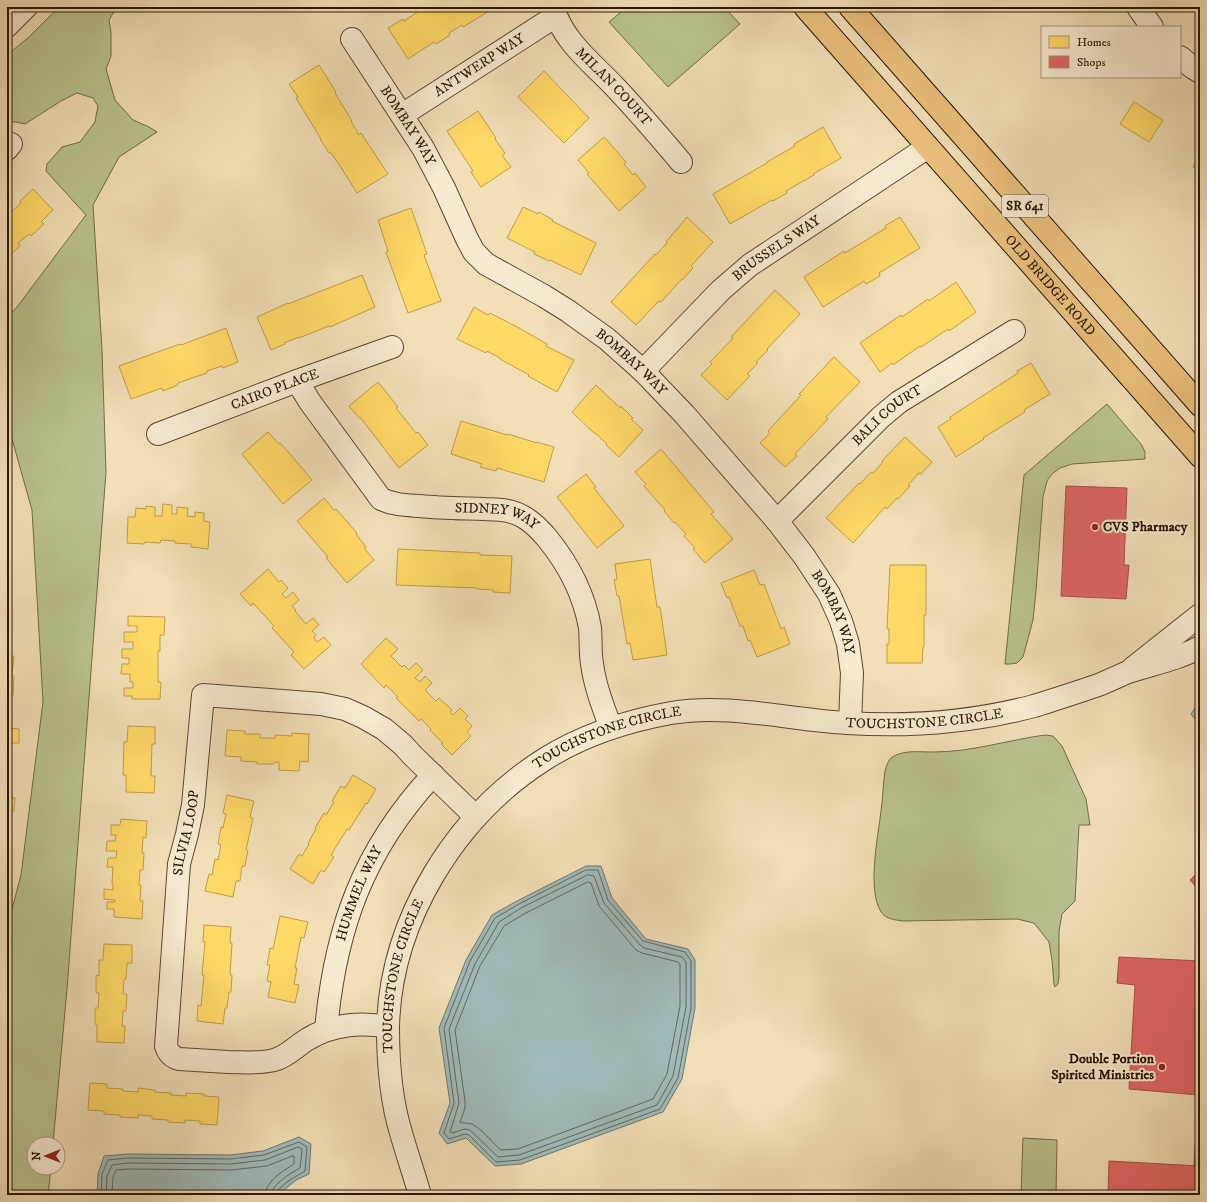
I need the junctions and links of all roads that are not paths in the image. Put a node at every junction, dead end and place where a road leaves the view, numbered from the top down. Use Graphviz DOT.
graph roads {
  1 [pos="26,7"];
  2 [pos="805,7"];
  3 [pos="850,7"];
  4 [pos="1138,7"];
  5 [pos="554,12"];
  6 [pos="7,26"];
  7 [pos="1151,26"];
  8 [pos="352,38"];
  9 [pos="1181,58"];
  10 [pos="1200,72"];
  11 [pos="402,114"];
  12 [pos="928,147"];
  13 [pos="681,162"];
  14 [pos="1014,331"];
  15 [pos="392,347"];
  16 [pos="643,371"];
  17 [pos="297,381"];
  18 [pos="1200,405"];
  19 [pos="158,434"];
  20 [pos="1200,456"];
  21 [pos="777,521"];
  22 [pos="1200,615"];
  23 [pos="1200,647"];
  24 [pos="1128,672"];
  25 [pos="850,723"];
  26 [pos="611,728"];
  27 [pos="432,775"];
  28 [pos="476,817"];
  29 [pos="388,1027"];
  30 [pos="326,1030"];
  31 [pos="413,1170"];
  32 [pos="420,1195"];
  33 [pos="437,1195"];
  1 -- 6 [label="street"];
  2 -- 12 [label="main road, OLD BRIDGE ROAD / SR 641"];
  3 -- 18 [label="main road, SR 641"];
  4 -- 7 [label="street"];
  5 -- 11 [label="street, ANTWERP WAY"];
  5 -- 13 [label="street, MILAN COURT"];
  8 -- 11 [label="street, BOMBAY WAY"];
  9 -- 10 [label="street"];
  11 -- 16 [label="street, BOMBAY WAY"];
  12 -- 16 [label="street, BRUSSELS WAY"];
  12 -- 20 [label="main road, OLD BRIDGE ROAD / SR 641"];
  14 -- 21 [label="street, BALI COURT"];
  15 -- 17 [label="street, CAIRO PLACE"];
  16 -- 21 [label="street, BOMBAY WAY"];
  17 -- 19 [label="street, CAIRO PLACE"];
  17 -- 26 [label="street, SIDNEY WAY"];
  21 -- 25 [label="street, BOMBAY WAY"];
  22 -- 24 [label="street, TOUCHSTONE CIRCLE"];
  23 -- 24 [label="street, TOUCHSTONE CIRCLE"];
  24 -- 25 [label="street, TOUCHSTONE CIRCLE"];
  25 -- 26 [label="street, TOUCHSTONE CIRCLE"];
  26 -- 28 [label="street, TOUCHSTONE CIRCLE"];
  27 -- 28 [label="street, SILVIA LOOP"];
  27 -- 30 [label="street, HUMMEL WAY"];
  27 -- 30 [label="street, SILVIA LOOP"];
  28 -- 29 [label="street, TOUCHSTONE CIRCLE"];
  29 -- 30 [label="street, SILVIA LOOP"];
  29 -- 31 [label="street, TOUCHSTONE CIRCLE"];
  31 -- 32 [label="street, TOUCHSTONE CIRCLE"];
  31 -- 33 [label="street, TOUCHSTONE CIRCLE"];
}
